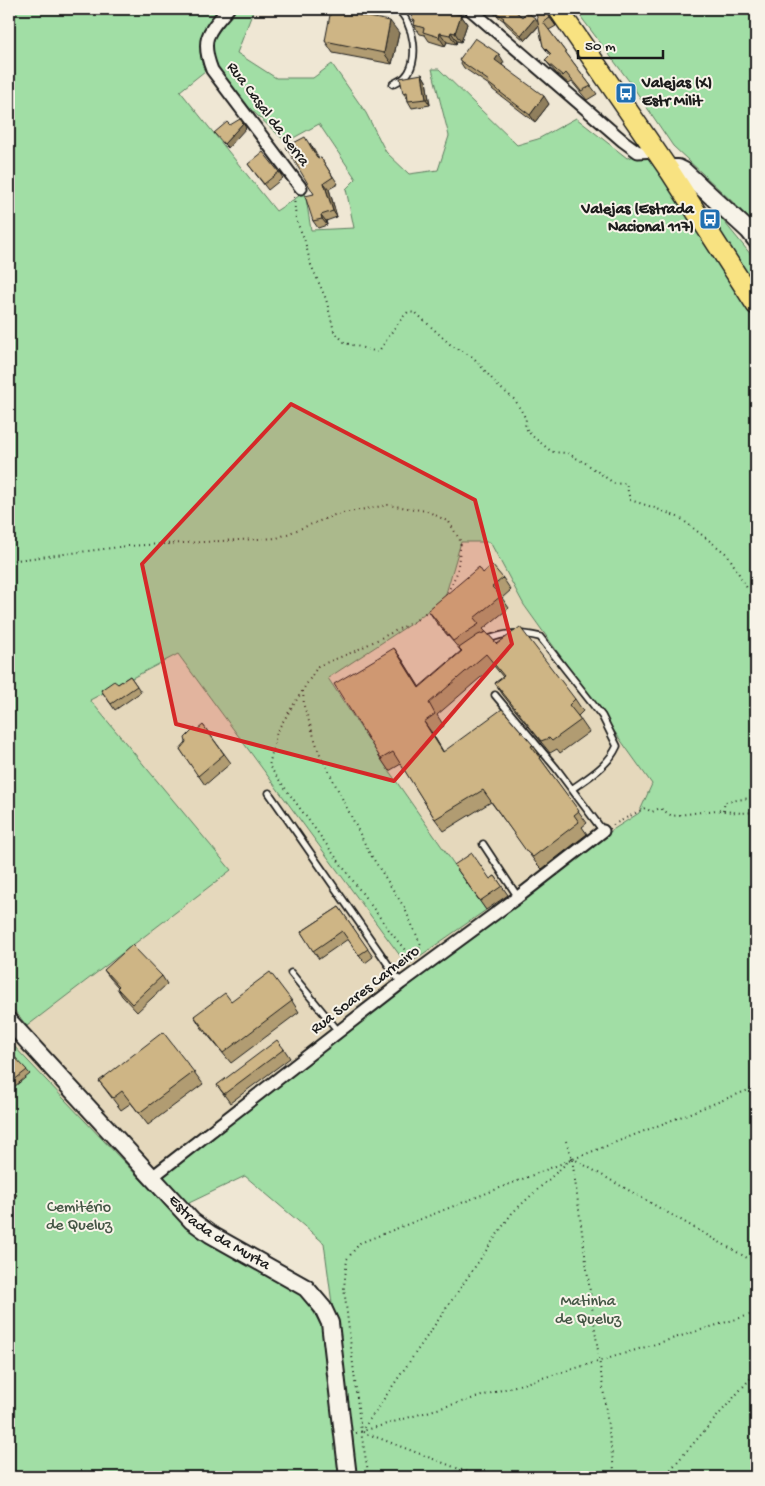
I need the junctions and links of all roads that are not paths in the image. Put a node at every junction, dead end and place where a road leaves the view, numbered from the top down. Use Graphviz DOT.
graph roads {
  1 [pos="228,9"];
  2 [pos="397,9"];
  3 [pos="470,9"];
  4 [pos="558,9"];
  5 [pos="393,84"];
  6 [pos="656,151"];
  7 [pos="668,168"];
  8 [pos="298,183"];
  9 [pos="756,240"];
  10 [pos="756,305"];
  11 [pos="484,641"];
  12 [pos="495,695"];
  13 [pos="572,788"];
  14 [pos="269,793"];
  15 [pos="603,831"];
  16 [pos="483,844"];
  17 [pos="518,897"];
  18 [pos="291,973"];
  19 [pos="401,983"];
  20 [pos="9,1021"];
  21 [pos="339,1032"];
  22 [pos="151,1178"];
  23 [pos="348,1477"];
  1 -- 8 [label="street, Rua Casal da Serra"];
  2 -- 5 [label="lane"];
  3 -- 6 [label="street"];
  4 -- 6 [label="main road"];
  6 -- 7 [label="main road"];
  7 -- 9 [label="street"];
  7 -- 10 [label="main road"];
  11 -- 13 [label="lane"];
  12 -- 13 [label="lane"];
  13 -- 15 [label="lane"];
  14 -- 19 [label="lane"];
  15 -- 17 [label="street, Rua Soares Carneiro"];
  16 -- 17 [label="lane"];
  17 -- 19 [label="street, Rua Soares Carneiro"];
  18 -- 21 [label="lane"];
  19 -- 21 [label="street, Rua Soares Carneiro"];
  20 -- 22 [label="street, Estrada da Murta"];
  21 -- 22 [label="street, Rua Soares Carneiro"];
  22 -- 23 [label="street, Estrada da Murta"];
}
